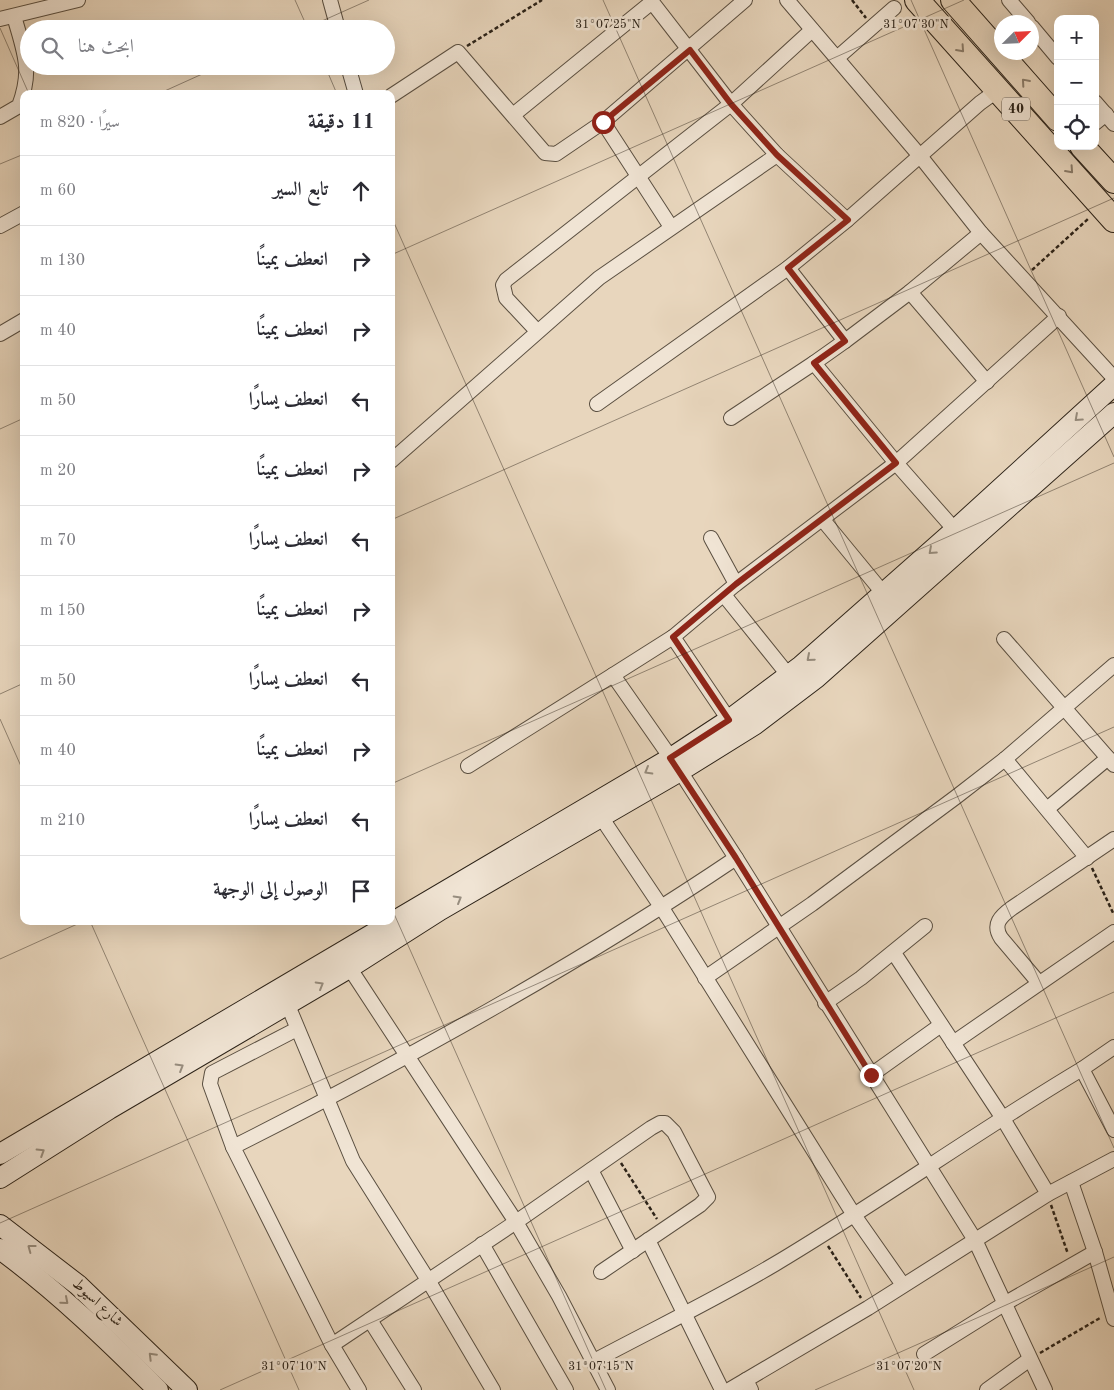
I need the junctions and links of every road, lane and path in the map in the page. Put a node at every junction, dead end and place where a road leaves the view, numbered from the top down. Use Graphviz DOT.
graph roads {
  1 [pos="78,0"];
  2 [pos="330,0"];
  3 [pos="542,0"];
  4 [pos="745,0"];
  5 [pos="787,0"];
  6 [pos="852,0"];
  7 [pos="917,0"];
  8 [pos="953,0"];
  9 [pos="1009,0"];
  10 [pos="652,1"];
  11 [pos="894,8"];
  12 [pos="1022,15"];
  13 [pos="14,16"];
  14 [pos="0,19"];
  15 [pos="336,20"];
  16 [pos="874,26"];
  17 [pos="812,30"];
  18 [pos="1039,35"];
  19 [pos="20,41"];
  20 [pos="690,50"];
  21 [pos="458,52"];
  22 [pos="1054,53"];
  23 [pos="837,58"];
  24 [pos="28,75"];
  25 [pos="351,75"];
  26 [pos="26,90"];
  27 [pos="355,90"];
  28 [pos="998,90"];
  29 [pos="395,93"];
  30 [pos="731,104"];
  31 [pos="1097,105"];
  32 [pos="20,111"];
  33 [pos="1054,114"];
  34 [pos="513,115"];
  35 [pos="0,117"];
  36 [pos="1105,120"];
  37 [pos="603,122"];
  38 [pos="1086,150"];
  39 [pos="777,155"];
  40 [pos="920,156"];
  41 [pos="639,176"];
  42 [pos="1114,181"];
  43 [pos="20,215"];
  44 [pos="1103,217"];
  45 [pos="848,220"];
  46 [pos="0,226"];
  47 [pos="671,227"];
  48 [pos="982,232"];
  49 [pos="788,268"];
  50 [pos="1023,278"];
  51 [pos="910,292"];
  52 [pos="1059,316"];
  53 [pos="20,322"];
  54 [pos="536,330"];
  55 [pos="0,334"];
  56 [pos="845,341"];
  57 [pos="814,363"];
  58 [pos="1114,378"];
  59 [pos="986,382"];
  60 [pos="1114,385"];
  61 [pos="597,404"];
  62 [pos="1114,413"];
  63 [pos="731,418"];
  64 [pos="395,456"];
  65 [pos="896,463"];
  66 [pos="823,520"];
  67 [pos="956,530"];
  68 [pos="711,538"];
  69 [pos="736,584"];
  70 [pos="724,595"];
  71 [pos="890,601"];
  72 [pos="673,637"];
  73 [pos="1004,639"];
  74 [pos="1114,665"];
  75 [pos="612,676"];
  76 [pos="789,676"];
  77 [pos="1063,707"];
  78 [pos="729,720"];
  79 [pos="1005,759"];
  80 [pos="1111,761"];
  81 [pos="676,765"];
  82 [pos="468,766"];
  83 [pos="1046,809"];
  84 [pos="601,817"];
  85 [pos="1114,839"];
  86 [pos="736,858"];
  87 [pos="1087,858"];
  88 [pos="662,908"];
  89 [pos="1114,915"];
  90 [pos="925,926"];
  91 [pos="778,927"];
  92 [pos="1114,932"];
  93 [pos="894,953"];
  94 [pos="344,960"];
  95 [pos="705,978"];
  96 [pos="1039,983"];
  97 [pos="825,1003"];
  98 [pos="287,1004"];
  99 [pos="941,1025"];
  100 [pos="297,1029"];
  101 [pos="953,1043"];
  102 [pos="1114,1047"];
  103 [pos="408,1057"];
  104 [pos="1082,1069"];
  105 [pos="871,1075"];
  106 [pos="326,1098"];
  107 [pos="1002,1117"];
  108 [pos="1114,1130"];
  109 [pos="233,1147"];
  110 [pos="615,1153"];
  111 [pos="0,1154"];
  112 [pos="1114,1159"];
  113 [pos="929,1166"];
  114 [pos="591,1170"];
  115 [pos="0,1178"];
  116 [pos="1071,1182"];
  117 [pos="1048,1194"];
  118 [pos="854,1215"];
  119 [pos="516,1222"];
  120 [pos="0,1225"];
  121 [pos="664,1230"];
  122 [pos="821,1236"];
  123 [pos="648,1240"];
  124 [pos="975,1240"];
  125 [pos="482,1244"];
  126 [pos="0,1249"];
  127 [pos="633,1251"];
  128 [pos="1095,1252"];
  129 [pos="1072,1265"];
  130 [pos="601,1272"];
  131 [pos="428,1280"];
  132 [pos="903,1285"];
  133 [pos="1004,1304"];
  134 [pos="868,1308"];
  135 [pos="684,1313"];
  136 [pos="1113,1315"];
  137 [pos="370,1320"];
  138 [pos="332,1345"];
  139 [pos="924,1354"];
  140 [pos="1030,1359"];
  141 [pos="594,1361"];
  142 [pos="748,1385"];
  143 [pos="158,1390"];
  144 [pos="187,1390"];
  145 [pos="360,1390"];
  146 [pos="414,1390"];
  147 [pos="493,1390"];
  148 [pos="566,1390"];
  149 [pos="608,1390"];
  150 [pos="722,1390"];
  151 [pos="729,1390"];
  152 [pos="987,1390"];
  153 [pos="1045,1390"];
  1 -- 13 [label="street"];
  2 -- 15 [label="street"];
  3 -- 21 [label="path"];
  4 -- 20 [label="street"];
  5 -- 17 [label="street"];
  6 -- 16 [label="path"];
  7 -- 28 [label="highway, 40, one-way"];
  33 -- 8 [label="highway, 40, one-way"];
  9 -- 12 [label="street"];
  10 -- 20 [label="street"];
  10 -- 34 [label="street"];
  11 -- 16 [label="street"];
  13 -- 14 [label="street"];
  13 -- 19 [label="street"];
  16 -- 23 [label="street"];
  17 -- 23 [label="street"];
  17 -- 30 [label="street"];
  18 -- 22 [label="street"];
  20 -- 30 [label="street"];
  20 -- 37 [label="street"];
  21 -- 29 [label="street"];
  21 -- 34 [label="street"];
  23 -- 40 [label="street"];
  24 -- 26 [label="street"];
  25 -- 27 [label="street"];
  28 -- 40 [label="street"];
  28 -- 44 [label="highway, 40, one-way"];
  30 -- 39 [label="street"];
  30 -- 41 [label="street"];
  31 -- 36 [label="street"];
  32 -- 35 [label="street"];
  34 -- 37 [label="street"];
  37 -- 41 [label="street"];
  38 -- 42 [label="highway"];
  39 -- 45 [label="street"];
  39 -- 47 [label="street"];
  40 -- 45 [label="street"];
  40 -- 48 [label="street"];
  41 -- 47 [label="street"];
  41 -- 54 [label="street"];
  43 -- 46 [label="street"];
  44 -- 50 [label="path"];
  45 -- 49 [label="street"];
  47 -- 54 [label="street"];
  48 -- 50 [label="street"];
  48 -- 51 [label="street"];
  49 -- 56 [label="street"];
  49 -- 61 [label="street"];
  50 -- 52 [label="street"];
  51 -- 56 [label="street"];
  51 -- 59 [label="street"];
  52 -- 58 [label="street"];
  52 -- 59 [label="street"];
  53 -- 55 [label="street"];
  54 -- 64 [label="street"];
  56 -- 57 [label="street"];
  57 -- 63 [label="street"];
  57 -- 65 [label="street"];
  59 -- 65 [label="street"];
  60 -- 67 [label="main road, one-way"];
  62 -- 71 [label="main road"];
  65 -- 66 [label="street"];
  65 -- 67 [label="street"];
  66 -- 69 [label="street"];
  66 -- 71 [label="street"];
  67 -- 71 [label="main road, one-way"];
  68 -- 69 [label="street"];
  69 -- 70 [label="street"];
  70 -- 72 [label="street"];
  70 -- 76 [label="street"];
  71 -- 76 [label="main road, one-way"];
  71 -- 81 [label="main road"];
  72 -- 75 [label="street"];
  72 -- 78 [label="street"];
  73 -- 77 [label="street"];
  74 -- 77 [label="street"];
  75 -- 81 [label="street"];
  75 -- 82 [label="street"];
  76 -- 78 [label="main road"];
  77 -- 79 [label="street"];
  77 -- 80 [label="street"];
  78 -- 81 [label="main road"];
  79 -- 83 [label="street"];
  79 -- 91 [label="street"];
  80 -- 83 [label="street"];
  81 -- 84 [label="main road"];
  81 -- 86 [label="street"];
  81 -- 94 [label="main road, one-way"];
  83 -- 87 [label="street"];
  84 -- 88 [label="street"];
  94 -- 84 [label="main road, one-way"];
  85 -- 87 [label="street"];
  86 -- 88 [label="street"];
  86 -- 91 [label="street"];
  87 -- 89 [label="path"];
  87 -- 96 [label="street"];
  88 -- 95 [label="street"];
  88 -- 103 [label="street"];
  90 -- 93 [label="street"];
  91 -- 95 [label="street"];
  91 -- 97 [label="street"];
  92 -- 96 [label="street"];
  93 -- 97 [label="street"];
  93 -- 99 [label="street"];
  98 -- 94 [label="main road, one-way"];
  94 -- 103 [label="street"];
  94 -- 111 [label="main road"];
  95 -- 118 [label="street"];
  96 -- 101 [label="street"];
  97 -- 105 [label="street"];
  98 -- 100 [label="street"];
  115 -- 98 [label="main road, one-way"];
  99 -- 101 [label="street"];
  99 -- 105 [label="street"];
  100 -- 106 [label="street"];
  100 -- 109 [label="street"];
  101 -- 107 [label="street"];
  102 -- 104 [label="street"];
  103 -- 106 [label="street"];
  103 -- 119 [label="street"];
  104 -- 107 [label="street"];
  104 -- 108 [label="street"];
  105 -- 113 [label="street"];
  106 -- 109 [label="street"];
  106 -- 131 [label="street"];
  107 -- 113 [label="street"];
  107 -- 117 [label="street"];
  109 -- 138 [label="street"];
  110 -- 114 [label="street"];
  110 -- 121 [label="path"];
  110 -- 121 [label="street"];
  112 -- 116 [label="street"];
  113 -- 118 [label="street"];
  113 -- 124 [label="street"];
  114 -- 119 [label="street"];
  114 -- 127 [label="street"];
  116 -- 117 [label="street"];
  116 -- 128 [label="street"];
  117 -- 124 [label="street"];
  117 -- 129 [label="path"];
  118 -- 122 [label="street"];
  118 -- 132 [label="street"];
  119 -- 125 [label="street"];
  119 -- 141 [label="street"];
  144 -- 120 [label="main road, شارع اسيوط, one-way"];
  121 -- 123 [label="street"];
  122 -- 134 [label="path"];
  122 -- 135 [label="street"];
  123 -- 127 [label="street"];
  123 -- 135 [label="street"];
  124 -- 132 [label="street"];
  124 -- 133 [label="street"];
  125 -- 131 [label="street"];
  125 -- 148 [label="street"];
  126 -- 143 [label="main road, شارع اسيوط, one-way"];
  127 -- 130 [label="street"];
  128 -- 129 [label="street"];
  128 -- 136 [label="street"];
  129 -- 133 [label="street"];
  131 -- 137 [label="street"];
  131 -- 147 [label="street"];
  132 -- 134 [label="street"];
  133 -- 139 [label="street"];
  133 -- 140 [label="street"];
  134 -- 142 [label="street"];
  135 -- 141 [label="street"];
  135 -- 150 [label="street"];
  136 -- 140 [label="path"];
  137 -- 138 [label="street"];
  137 -- 146 [label="street"];
  138 -- 145 [label="street"];
  140 -- 152 [label="street"];
  140 -- 153 [label="street"];
  141 -- 149 [label="street"];
  142 -- 151 [label="street"];
}
